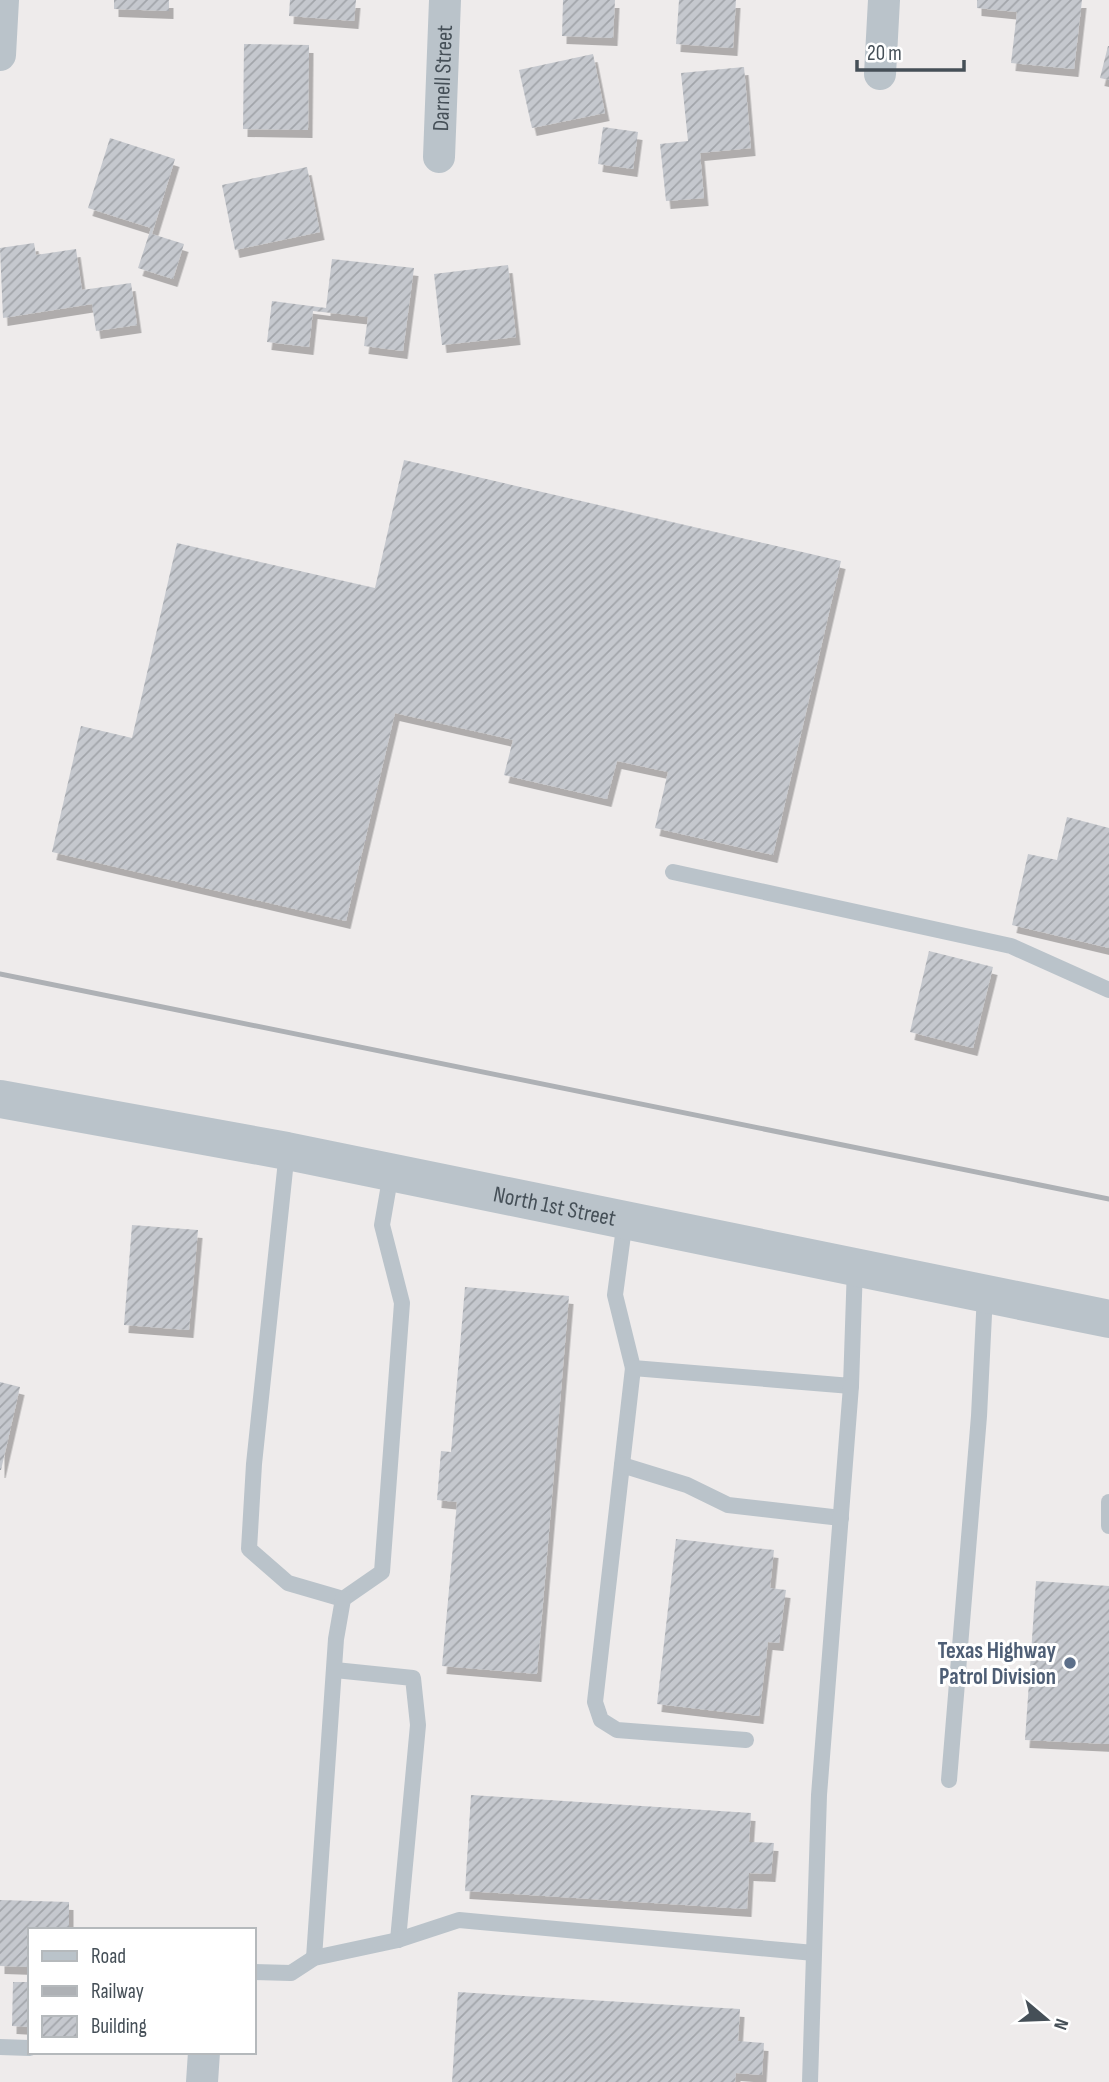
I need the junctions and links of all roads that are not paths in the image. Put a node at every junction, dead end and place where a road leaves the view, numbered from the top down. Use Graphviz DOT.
graph roads {
  1 [pos="3,0"];
  2 [pos="445,0"];
  3 [pos="884,0"];
  4 [pos="0,55"];
  5 [pos="880,74"];
  6 [pos="439,157"];
  7 [pos="673,872"];
  8 [pos="1109,990"];
  9 [pos="0,1099"];
  10 [pos="286,1151"];
  11 [pos="391,1172"];
  12 [pos="625,1220"];
  13 [pos="855,1265"];
  14 [pos="985,1294"];
  15 [pos="1109,1319"];
  16 [pos="633,1368"];
  17 [pos="851,1386"];
  18 [pos="622,1465"];
  19 [pos="1109,1502"];
  20 [pos="841,1518"];
  21 [pos="1109,1526"];
  22 [pos="343,1600"];
  23 [pos="335,1670"];
  24 [pos="746,1740"];
  25 [pos="949,1780"];
  26 [pos="398,1941"];
  27 [pos="814,1953"];
  28 [pos="314,1958"];
  29 [pos="256,1972"];
  30 [pos="0,2047"];
  31 [pos="28,2048"];
  32 [pos="204,2054"];
  33 [pos="202,2082"];
  34 [pos="810,2082"];
  1 -- 4 [label="street"];
  2 -- 6 [label="street, Darnell Street"];
  3 -- 5 [label="street"];
  7 -- 8 [label="lane"];
  9 -- 10 [label="street, North 1st Street"];
  10 -- 11 [label="street, North 1st Street"];
  10 -- 22 [label="lane"];
  11 -- 12 [label="street, North 1st Street"];
  11 -- 22 [label="lane"];
  12 -- 13 [label="street, North 1st Street"];
  12 -- 16 [label="lane"];
  13 -- 14 [label="street, North 1st Street"];
  13 -- 17 [label="lane"];
  14 -- 15 [label="street, North 1st Street"];
  14 -- 25 [label="lane"];
  16 -- 17 [label="lane"];
  16 -- 18 [label="lane"];
  17 -- 20 [label="lane"];
  18 -- 20 [label="lane"];
  18 -- 24 [label="lane"];
  19 -- 21 [label="lane"];
  20 -- 27 [label="lane"];
  22 -- 23 [label="lane"];
  23 -- 26 [label="lane"];
  23 -- 28 [label="lane"];
  26 -- 27 [label="lane"];
  26 -- 28 [label="lane"];
  27 -- 34 [label="lane"];
  28 -- 29 [label="lane"];
  30 -- 31 [label="lane"];
  32 -- 33 [label="street"];
}
